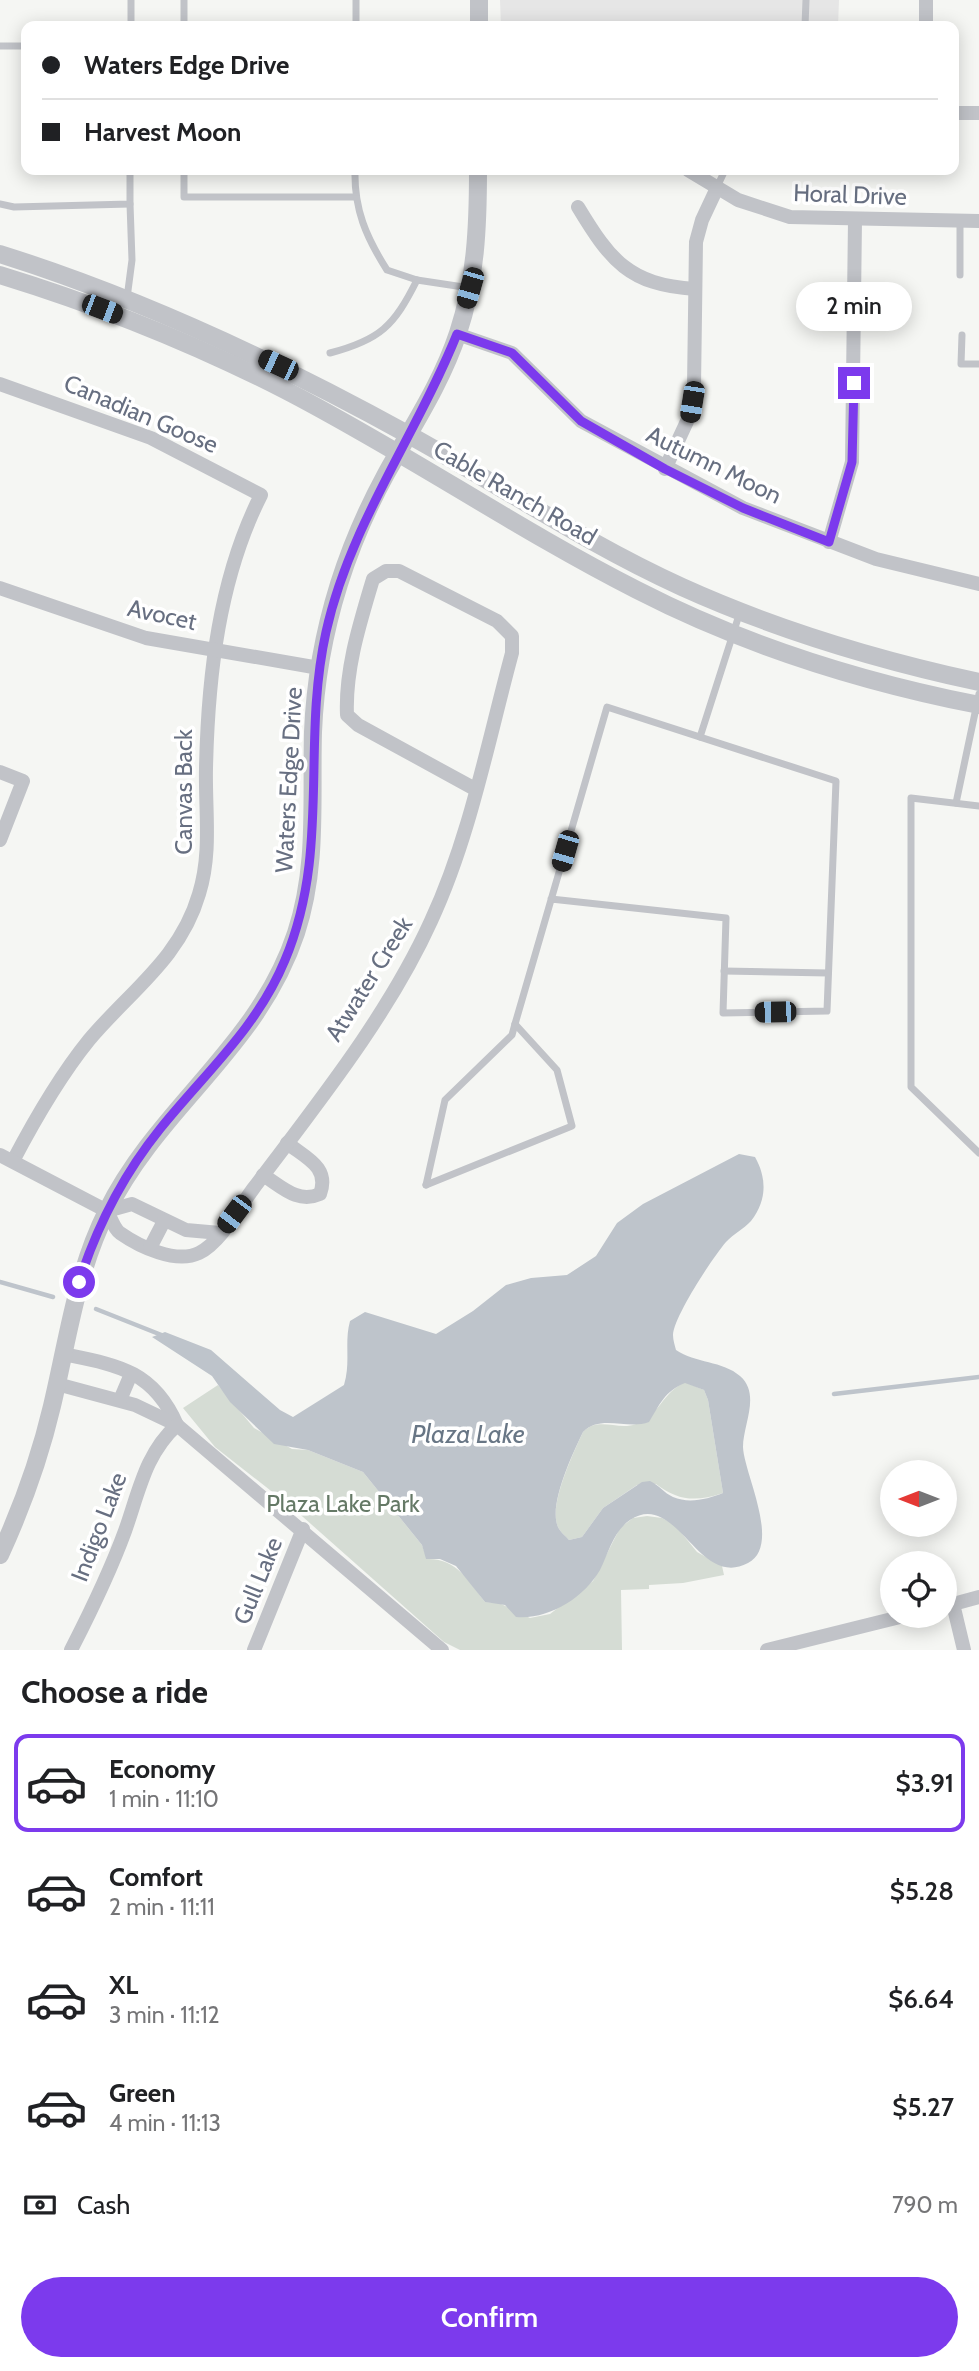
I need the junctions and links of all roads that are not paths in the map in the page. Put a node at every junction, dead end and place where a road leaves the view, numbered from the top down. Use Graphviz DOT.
graph roads {
  1 [pos="131,0"];
  2 [pos="184,0"];
  3 [pos="356,0"];
  4 [pos="479,0"];
  5 [pos="806,0"];
  6 [pos="926,0"];
  7 [pos="131,21"];
  8 [pos="184,21"];
  9 [pos="356,21"];
  10 [pos="479,21"];
  11 [pos="806,21"];
  12 [pos="926,21"];
  13 [pos="0,46"];
  14 [pos="21,46"];
  15 [pos="959,113"];
  16 [pos="979,113"];
  17 [pos="130,175"];
  18 [pos="184,175"];
  19 [pos="355,175"];
  20 [pos="478,175"];
  21 [pos="696,175"];
  22 [pos="723,175"];
  23 [pos="717,188"];
  24 [pos="354,197"];
  25 [pos="0,204"];
  26 [pos="130,204"];
  27 [pos="578,206"];
  28 [pos="855,220"];
  29 [pos="960,221"];
  30 [pos="979,221"];
  31 [pos="0,254"];
  32 [pos="0,275"];
  33 [pos="960,275"];
  34 [pos="417,280"];
  35 [pos="470,288"];
  36 [pos="695,289"];
  37 [pos="126,298"];
  38 [pos="457,334"];
  39 [pos="962,335"];
  40 [pos="330,352"];
  41 [pos="979,364"];
  42 [pos="0,384"];
  43 [pos="409,435"];
  44 [pos="398,453"];
  45 [pos="665,469"];
  46 [pos="261,495"];
  47 [pos="829,542"];
  48 [pos="979,584"];
  49 [pos="0,588"];
  50 [pos="740,612"];
  51 [pos="732,632"];
  52 [pos="215,650"];
  53 [pos="319,668"];
  54 [pos="979,682"];
  55 [pos="978,701"];
  56 [pos="700,737"];
  57 [pos="0,772"];
  58 [pos="475,789"];
  59 [pos="956,803"];
  60 [pos="979,806"];
  61 [pos="0,840"];
  62 [pos="551,899"];
  63 [pos="724,971"];
  64 [pos="828,973"];
  65 [pos="515,1024"];
  66 [pos="287,1143"];
  67 [pos="979,1153"];
  68 [pos="6,1158"];
  69 [pos="263,1175"];
  70 [pos="107,1211"];
  71 [pos="164,1221"];
  72 [pos="220,1233"];
  73 [pos="150,1248"];
  74 [pos="63,1354"];
  75 [pos="131,1374"];
  76 [pos="57,1384"];
  77 [pos="120,1400"];
  78 [pos="177,1425"];
  79 [pos="303,1530"];
  80 [pos="0,1555"];
  81 [pos="979,1597"];
  82 [pos="957,1603"];
  83 [pos="880,1622"];
  84 [pos="957,1628"];
  85 [pos="434,1648"];
  86 [pos="71,1650"];
  87 [pos="254,1650"];
  88 [pos="767,1650"];
  89 [pos="964,1650"];
  1 -- 7 [label="lane"];
  2 -- 8 [label="lane"];
  3 -- 9 [label="lane"];
  4 -- 10 [label="street"];
  5 -- 11 [label="lane"];
  6 -- 12 [label="street"];
  13 -- 14 [label="lane"];
  15 -- 16 [label="street"];
  17 -- 26 [label="lane"];
  18 -- 24 [label="lane"];
  19 -- 24 [label="lane"];
  20 -- 35 [label="street, Waters Edge Drive"];
  21 -- 23 [label="street, Horal Drive"];
  22 -- 23 [label="lane"];
  23 -- 28 [label="street, Horal Drive"];
  23 -- 36 [label="street"];
  24 -- 34 [label="lane"];
  25 -- 26 [label="lane"];
  26 -- 37 [label="lane"];
  27 -- 36 [label="street"];
  28 -- 29 [label="street, Horal Drive"];
  28 -- 47 [label="street"];
  29 -- 30 [label="street, Horal Drive"];
  29 -- 33 [label="lane"];
  31 -- 37 [label="street, Cable Ranch Road"];
  32 -- 44 [label="street, Cable Ranch Road"];
  34 -- 35 [label="lane"];
  34 -- 40 [label="lane"];
  35 -- 38 [label="street, Waters Edge Drive"];
  36 -- 45 [label="street"];
  37 -- 43 [label="street, Cable Ranch Road"];
  38 -- 43 [label="street, Waters Edge Drive"];
  38 -- 45 [label="street, Autumn Moon"];
  39 -- 41 [label="lane"];
  42 -- 46 [label="street, Canadian Goose"];
  43 -- 44 [label="street, Waters Edge Drive"];
  43 -- 50 [label="street, Cable Ranch Road"];
  44 -- 51 [label="street, Cable Ranch Road"];
  44 -- 53 [label="street, Waters Edge Drive"];
  45 -- 47 [label="street, Autumn Moon"];
  46 -- 52 [label="street, Canvas Back"];
  47 -- 48 [label="street, Autumn Moon"];
  49 -- 52 [label="street, Avocet"];
  50 -- 51 [label="lane"];
  50 -- 54 [label="street, Cable Ranch Road"];
  51 -- 55 [label="street, Cable Ranch Road"];
  51 -- 56 [label="lane"];
  52 -- 53 [label="street, Avocet"];
  52 -- 68 [label="street, Canvas Back"];
  53 -- 70 [label="street, Waters Edge Drive"];
  55 -- 59 [label="lane"];
  56 -- 62 [label="lane"];
  56 -- 64 [label="lane"];
  57 -- 61 [label="street"];
  58 -- 58 [label="street, Atwater Creek"];
  58 -- 66 [label="street, Atwater Creek"];
  59 -- 60 [label="lane"];
  59 -- 67 [label="lane"];
  62 -- 63 [label="lane"];
  62 -- 65 [label="lane"];
  63 -- 64 [label="lane"];
  63 -- 64 [label="lane"];
  65 -- 65 [label="lane"];
  66 -- 69 [label="street, Atwater Creek"];
  66 -- 69 [label="street"];
  68 -- 70 [label="street"];
  69 -- 72 [label="street, Atwater Creek"];
  70 -- 71 [label="street"];
  70 -- 73 [label="street, Atwater Creek"];
  70 -- 74 [label="street, Waters Edge Drive"];
  71 -- 72 [label="street"];
  71 -- 73 [label="street"];
  72 -- 73 [label="street, Atwater Creek"];
  74 -- 75 [label="street"];
  74 -- 76 [label="street, Waters Edge Drive"];
  75 -- 77 [label="street"];
  75 -- 78 [label="street"];
  76 -- 77 [label="street"];
  76 -- 80 [label="street, Waters Edge Drive"];
  77 -- 78 [label="street"];
  78 -- 79 [label="street"];
  78 -- 86 [label="street, Indigo Lake"];
  79 -- 85 [label="street"];
  79 -- 87 [label="street, Gull Lake"];
  81 -- 82 [label="street"];
  83 -- 88 [label="street"];
  84 -- 89 [label="street"];
}
